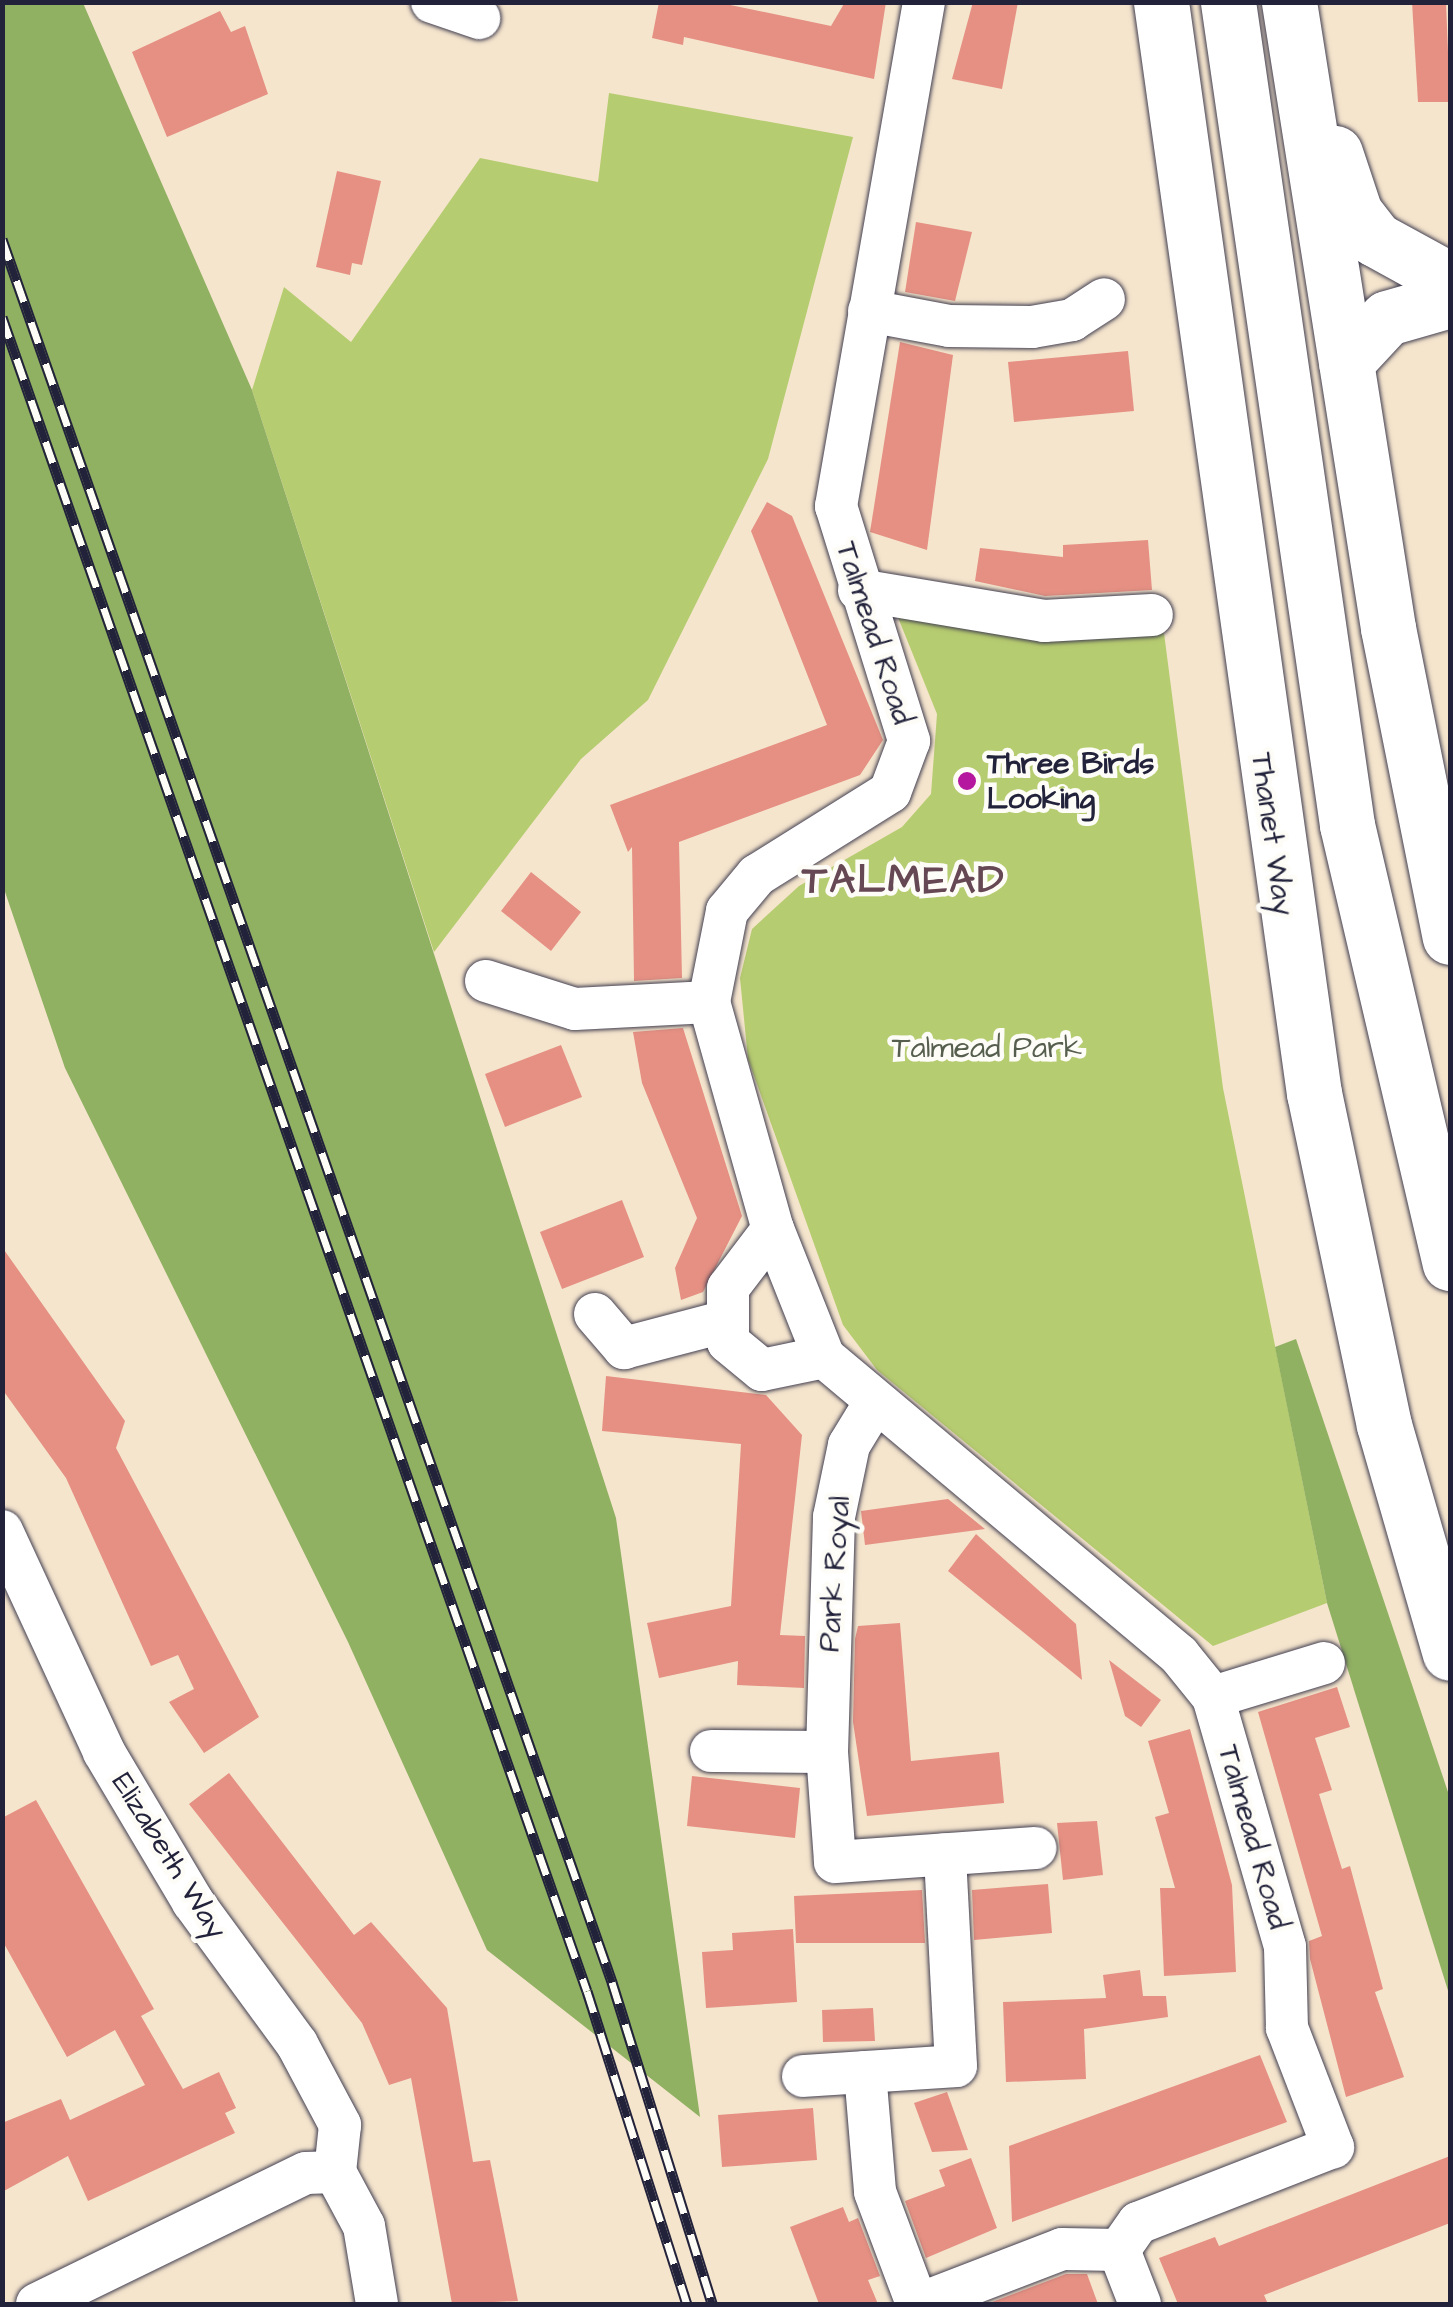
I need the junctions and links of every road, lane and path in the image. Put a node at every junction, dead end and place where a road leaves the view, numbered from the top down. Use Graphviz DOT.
graph roads {
  1 [pos="432,2"];
  2 [pos="924,2"];
  3 [pos="1161,2"];
  4 [pos="1228,2"];
  5 [pos="1289,2"];
  6 [pos="1305,2"];
  7 [pos="479,18"];
  8 [pos="1450,280"];
  9 [pos="1104,299"];
  10 [pos="1450,300"];
  11 [pos="869,311"];
  12 [pos="1346,362"];
  13 [pos="859,590"];
  14 [pos="1152,615"];
  15 [pos="1450,936"];
  16 [pos="486,981"];
  17 [pos="709,1002"];
  18 [pos="773,1229"];
  19 [pos="1450,1263"];
  20 [pos="595,1314"];
  21 [pos="723,1322"];
  22 [pos="824,1358"];
  23 [pos="874,1404"];
  24 [pos="8,1558"];
  25 [pos="1450,1653"];
  26 [pos="1324,1663"];
  27 [pos="1214,1698"];
  28 [pos="711,1751"];
  29 [pos="827,1752"];
  30 [pos="1036,1848"];
  31 [pos="945,1854"];
  32 [pos="865,2072"];
  33 [pos="803,2076"];
  34 [pos="335,2172"];
  35 [pos="1118,2250"];
  36 [pos="36,2304"];
  37 [pos="377,2304"];
  38 [pos="918,2304"];
  39 [pos="1140,2304"];
  1 -- 7 [label="street"];
  2 -- 11 [label="street, Talmead Road"];
  3 -- 25 [label="highway, Thanet Way"];
  4 -- 19 [label="highway"];
  5 -- 12 [label="highway"];
  6 -- 8 [label="highway"];
  9 -- 11 [label="street"];
  10 -- 12 [label="highway"];
  11 -- 13 [label="street, Talmead Road"];
  12 -- 15 [label="highway"];
  13 -- 14 [label="street"];
  13 -- 17 [label="street, Talmead Road"];
  16 -- 17 [label="street"];
  17 -- 18 [label="street, Talmead Road"];
  18 -- 21 [label="street"];
  18 -- 22 [label="street, Talmead Road"];
  20 -- 21 [label="street"];
  21 -- 22 [label="street"];
  22 -- 23 [label="street, Talmead Road"];
  23 -- 27 [label="street, Talmead Road"];
  23 -- 29 [label="street, Park Royal"];
  24 -- 34 [label="street, Elizabeth Way"];
  26 -- 27 [label="street"];
  27 -- 35 [label="street, Talmead Road"];
  28 -- 29 [label="street"];
  29 -- 31 [label="street, Park Royal"];
  30 -- 31 [label="street, Park Royal"];
  31 -- 32 [label="street"];
  32 -- 33 [label="street"];
  32 -- 38 [label="street"];
  34 -- 36 [label="street"];
  34 -- 37 [label="street"];
  35 -- 38 [label="street"];
  35 -- 39 [label="street"];
}
